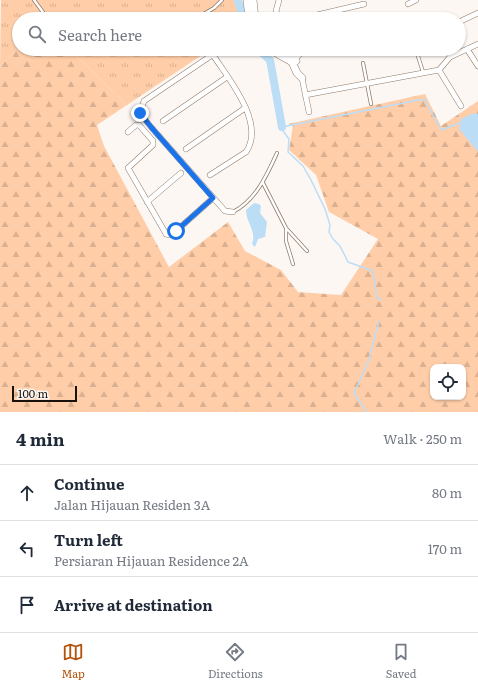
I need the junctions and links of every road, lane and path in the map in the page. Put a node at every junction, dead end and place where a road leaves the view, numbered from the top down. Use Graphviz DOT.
graph roads {
  1 [pos="34,0"];
  2 [pos="222,0"];
  3 [pos="247,0"];
  4 [pos="253,0"];
  5 [pos="279,0"];
  6 [pos="416,0"];
  7 [pos="364,4"];
  8 [pos="408,4"];
  9 [pos="43,12"];
  10 [pos="207,12"];
  11 [pos="248,12"];
  12 [pos="254,12"];
  13 [pos="276,12"];
  14 [pos="330,12"];
  15 [pos="478,13"];
  16 [pos="466,19"];
  17 [pos="478,44"];
  18 [pos="467,49"];
  19 [pos="212,56"];
  20 [pos="214,56"];
  21 [pos="284,56"];
  22 [pos="290,56"];
  23 [pos="299,56"];
  24 [pos="418,56"];
  25 [pos="452,56"];
  26 [pos="294,61"];
  27 [pos="363,63"];
  28 [pos="478,66"];
  29 [pos="439,70"];
  30 [pos="422,72"];
  31 [pos="227,77"];
  32 [pos="302,78"];
  33 [pos="366,84"];
  34 [pos="305,95"];
  35 [pos="371,104"];
  36 [pos="461,106"];
  37 [pos="245,108"];
  38 [pos="309,112"];
  39 [pos="162,121"];
  40 [pos="128,132"];
  41 [pos="186,149"];
  42 [pos="276,153"];
  43 [pos="181,173"];
  44 [pos="210,176"];
  45 [pos="263,183"];
  46 [pos="213,198"];
  47 [pos="147,202"];
  48 [pos="233,212"];
  49 [pos="286,228"];
  50 [pos="307,251"];
  51 [pos="293,264"];
  1 -- 9 [label="lane"];
  2 -- 10 [label="lane"];
  3 -- 11 [label="street"];
  4 -- 12 [label="street"];
  5 -- 13 [label="street"];
  6 -- 8 [label="street"];
  7 -- 14 [label="street"];
  15 -- 16 [label="street"];
  17 -- 18 [label="street"];
  18 -- 28 [label="street"];
  19 -- 46 [label="street"];
  20 -- 31 [label="street"];
  21 -- 26 [label="street"];
  22 -- 26 [label="street"];
  23 -- 26 [label="street"];
  24 -- 30 [label="lane"];
  25 -- 29 [label="street"];
  26 -- 32 [label="street"];
  27 -- 33 [label="lane"];
  29 -- 30 [label="street"];
  29 -- 36 [label="street"];
  30 -- 33 [label="street"];
  31 -- 37 [label="street"];
  31 -- 39 [label="street"];
  32 -- 34 [label="street"];
  33 -- 34 [label="street"];
  33 -- 35 [label="lane"];
  34 -- 38 [label="street"];
  37 -- 41 [label="street"];
  37 -- 44 [label="street"];
  40 -- 47 [label="street"];
  42 -- 45 [label="lane"];
  43 -- 47 [label="street"];
  45 -- 48 [label="lane"];
  45 -- 49 [label="lane"];
  46 -- 47 [label="street"];
  46 -- 48 [label="street"];
  49 -- 50 [label="lane"];
  49 -- 51 [label="lane"];
}
